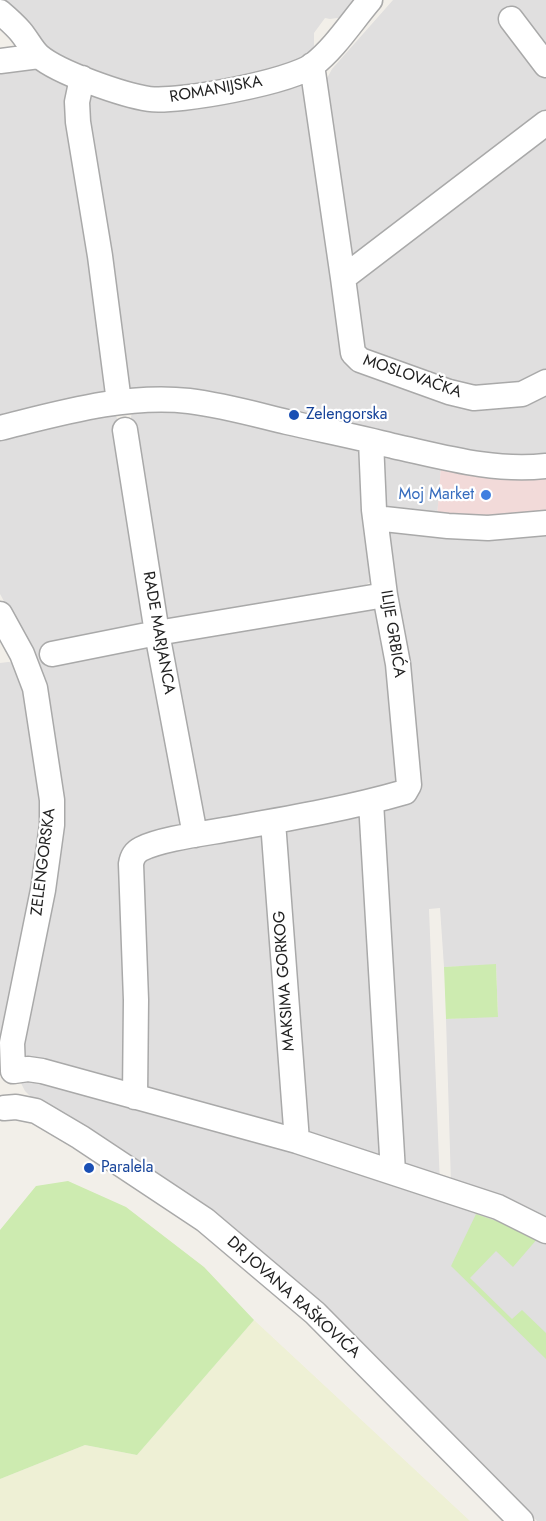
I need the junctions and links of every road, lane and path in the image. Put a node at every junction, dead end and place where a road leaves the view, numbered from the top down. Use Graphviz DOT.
graph roads {
  1 [pos="370,0"];
  2 [pos="0,12"];
  3 [pos="511,19"];
  4 [pos="39,56"];
  5 [pos="0,61"];
  6 [pos="312,65"];
  7 [pos="546,65"];
  8 [pos="82,78"];
  9 [pos="546,123"];
  10 [pos="343,278"];
  11 [pos="546,382"];
  12 [pos="119,402"];
  13 [pos="0,428"];
  14 [pos="125,430"];
  15 [pos="371,441"];
  16 [pos="546,466"];
  17 [pos="375,518"];
  18 [pos="546,523"];
  19 [pos="385,595"];
  20 [pos="0,615"];
  21 [pos="157,633"];
  22 [pos="52,654"];
  23 [pos="11,657"];
  24 [pos="371,802"];
  25 [pos="273,822"];
  26 [pos="195,836"];
  27 [pos="9,1065"];
  28 [pos="135,1097"];
  29 [pos="2,1109"];
  30 [pos="36,1111"];
  31 [pos="297,1141"];
  32 [pos="393,1172"];
  33 [pos="546,1231"];
  34 [pos="521,1521"];
  1 -- 6 [label="street, ROMANIJSKA"];
  2 -- 4 [label="street, ROMANIJSKA"];
  3 -- 7 [label="street"];
  4 -- 5 [label="street"];
  4 -- 8 [label="street, ROMANIJSKA"];
  6 -- 8 [label="street, ROMANIJSKA"];
  6 -- 10 [label="street, MOSLOVAČKA"];
  8 -- 12 [label="street"];
  9 -- 10 [label="street"];
  10 -- 11 [label="street, MOSLOVAČKA"];
  12 -- 13 [label="street"];
  12 -- 15 [label="street"];
  14 -- 21 [label="street, RADE MARJANCA"];
  15 -- 16 [label="street"];
  15 -- 17 [label="street, ILIJE GRBIĆA"];
  17 -- 18 [label="street"];
  17 -- 19 [label="street, ILIJE GRBIĆA"];
  19 -- 21 [label="street"];
  19 -- 24 [label="street, ILIJE GRBIĆA"];
  20 -- 23 [label="street, ZELENGORSKA"];
  21 -- 22 [label="street"];
  21 -- 26 [label="street, RADE MARJANCA"];
  23 -- 27 [label="street, ZELENGORSKA"];
  24 -- 25 [label="street, ILIJE GRBIĆA"];
  24 -- 32 [label="street"];
  25 -- 26 [label="street, ILIJE GRBIĆA"];
  25 -- 31 [label="street, MAKSIMA GORKOG"];
  26 -- 28 [label="street, ILIJE GRBIĆA"];
  27 -- 28 [label="street"];
  27 -- 29 [label="street"];
  27 -- 30 [label="street, DR JOVANA RAŠKOVIĆA"];
  28 -- 31 [label="street"];
  29 -- 30 [label="street, DR JOVANA RAŠKOVIĆA"];
  30 -- 34 [label="street, DR JOVANA RAŠKOVIĆA"];
  31 -- 32 [label="street"];
  32 -- 33 [label="street"];
}
